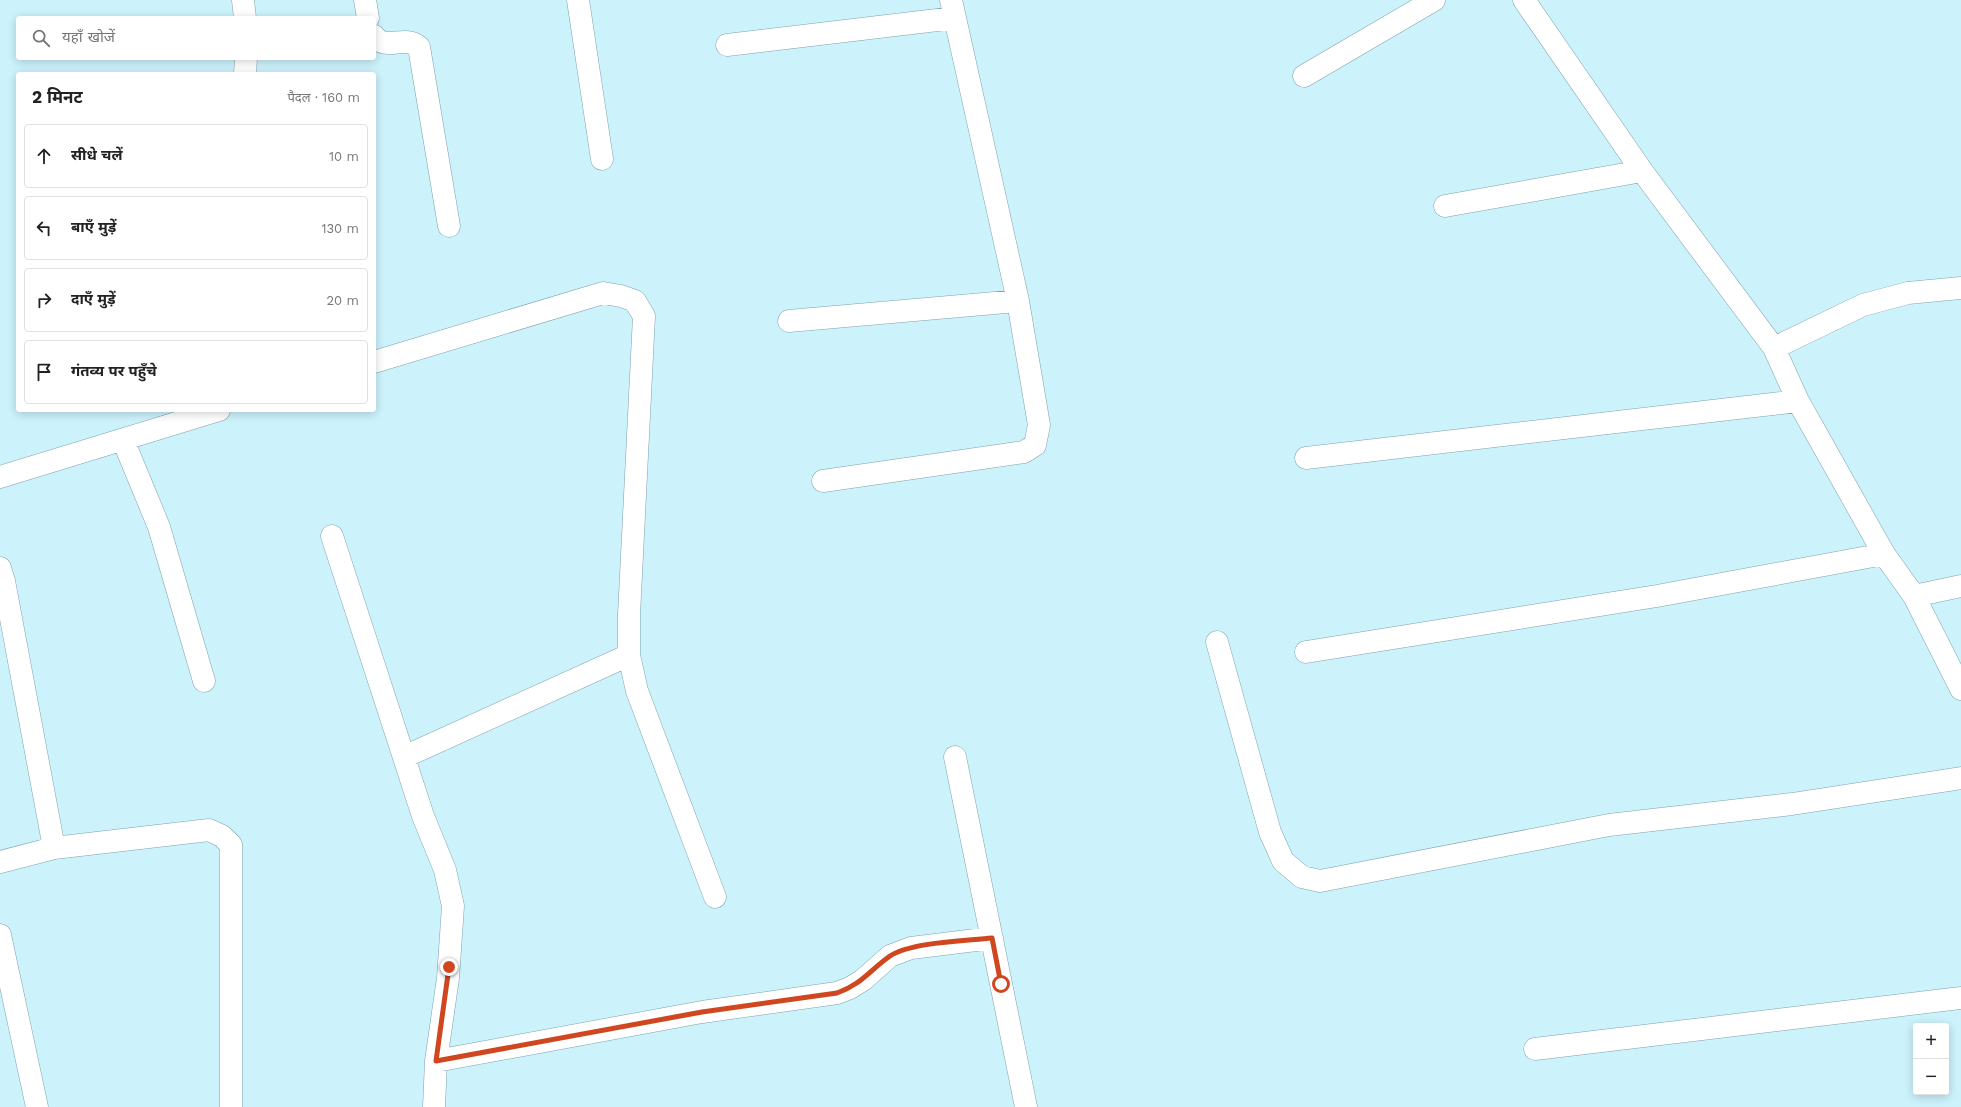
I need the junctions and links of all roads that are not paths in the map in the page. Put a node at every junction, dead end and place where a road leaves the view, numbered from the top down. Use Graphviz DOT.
graph roads {
  1 [pos="243,0"];
  2 [pos="365,0"];
  3 [pos="578,0"];
  4 [pos="1434,0"];
  5 [pos="1524,0"];
  6 [pos="952,9"];
  7 [pos="245,16"];
  8 [pos="368,16"];
  9 [pos="376,38"];
  10 [pos="726,45"];
  11 [pos="246,60"];
  12 [pos="245,72"];
  13 [pos="1304,76"];
  14 [pos="602,159"];
  15 [pos="1642,171"];
  16 [pos="1445,206"];
  17 [pos="449,226"];
  18 [pos="1961,288"];
  19 [pos="1018,301"];
  20 [pos="789,321"];
  21 [pos="1774,348"];
  22 [pos="376,361"];
  23 [pos="1798,401"];
  24 [pos="213,412"];
  25 [pos="123,440"];
  26 [pos="1306,458"];
  27 [pos="0,478"];
  28 [pos="823,481"];
  29 [pos="332,536"];
  30 [pos="1884,554"];
  31 [pos="0,568"];
  32 [pos="1961,586"];
  33 [pos="1914,596"];
  34 [pos="1217,642"];
  35 [pos="1306,652"];
  36 [pos="629,655"];
  37 [pos="204,681"];
  38 [pos="1961,689"];
  39 [pos="404,757"];
  40 [pos="955,757"];
  41 [pos="1961,778"];
  42 [pos="54,848"];
  43 [pos="0,862"];
  44 [pos="715,897"];
  45 [pos="0,935"];
  46 [pos="992,938"];
  47 [pos="1961,998"];
  48 [pos="1535,1049"];
  49 [pos="436,1061"];
  50 [pos="37,1107"];
  51 [pos="231,1107"];
  52 [pos="434,1107"];
  53 [pos="1026,1107"];
  1 -- 7 [label="street"];
  2 -- 8 [label="street"];
  3 -- 14 [label="street"];
  4 -- 13 [label="street"];
  5 -- 15 [label="street"];
  6 -- 10 [label="street"];
  6 -- 19 [label="street"];
  9 -- 17 [label="street"];
  11 -- 12 [label="street"];
  15 -- 16 [label="street"];
  15 -- 21 [label="street"];
  18 -- 21 [label="street"];
  19 -- 20 [label="street"];
  19 -- 28 [label="street"];
  21 -- 23 [label="street"];
  22 -- 36 [label="street"];
  23 -- 26 [label="street"];
  23 -- 30 [label="street"];
  24 -- 25 [label="street"];
  25 -- 27 [label="street"];
  25 -- 37 [label="street"];
  29 -- 39 [label="street"];
  30 -- 33 [label="street"];
  30 -- 35 [label="street"];
  31 -- 42 [label="street"];
  32 -- 33 [label="street"];
  33 -- 38 [label="street"];
  34 -- 41 [label="street"];
  36 -- 39 [label="street"];
  36 -- 44 [label="street"];
  39 -- 49 [label="street"];
  40 -- 46 [label="street"];
  42 -- 43 [label="street"];
  42 -- 51 [label="street"];
  45 -- 50 [label="street"];
  46 -- 49 [label="street"];
  46 -- 53 [label="street"];
  47 -- 48 [label="street"];
  49 -- 52 [label="street"];
}
